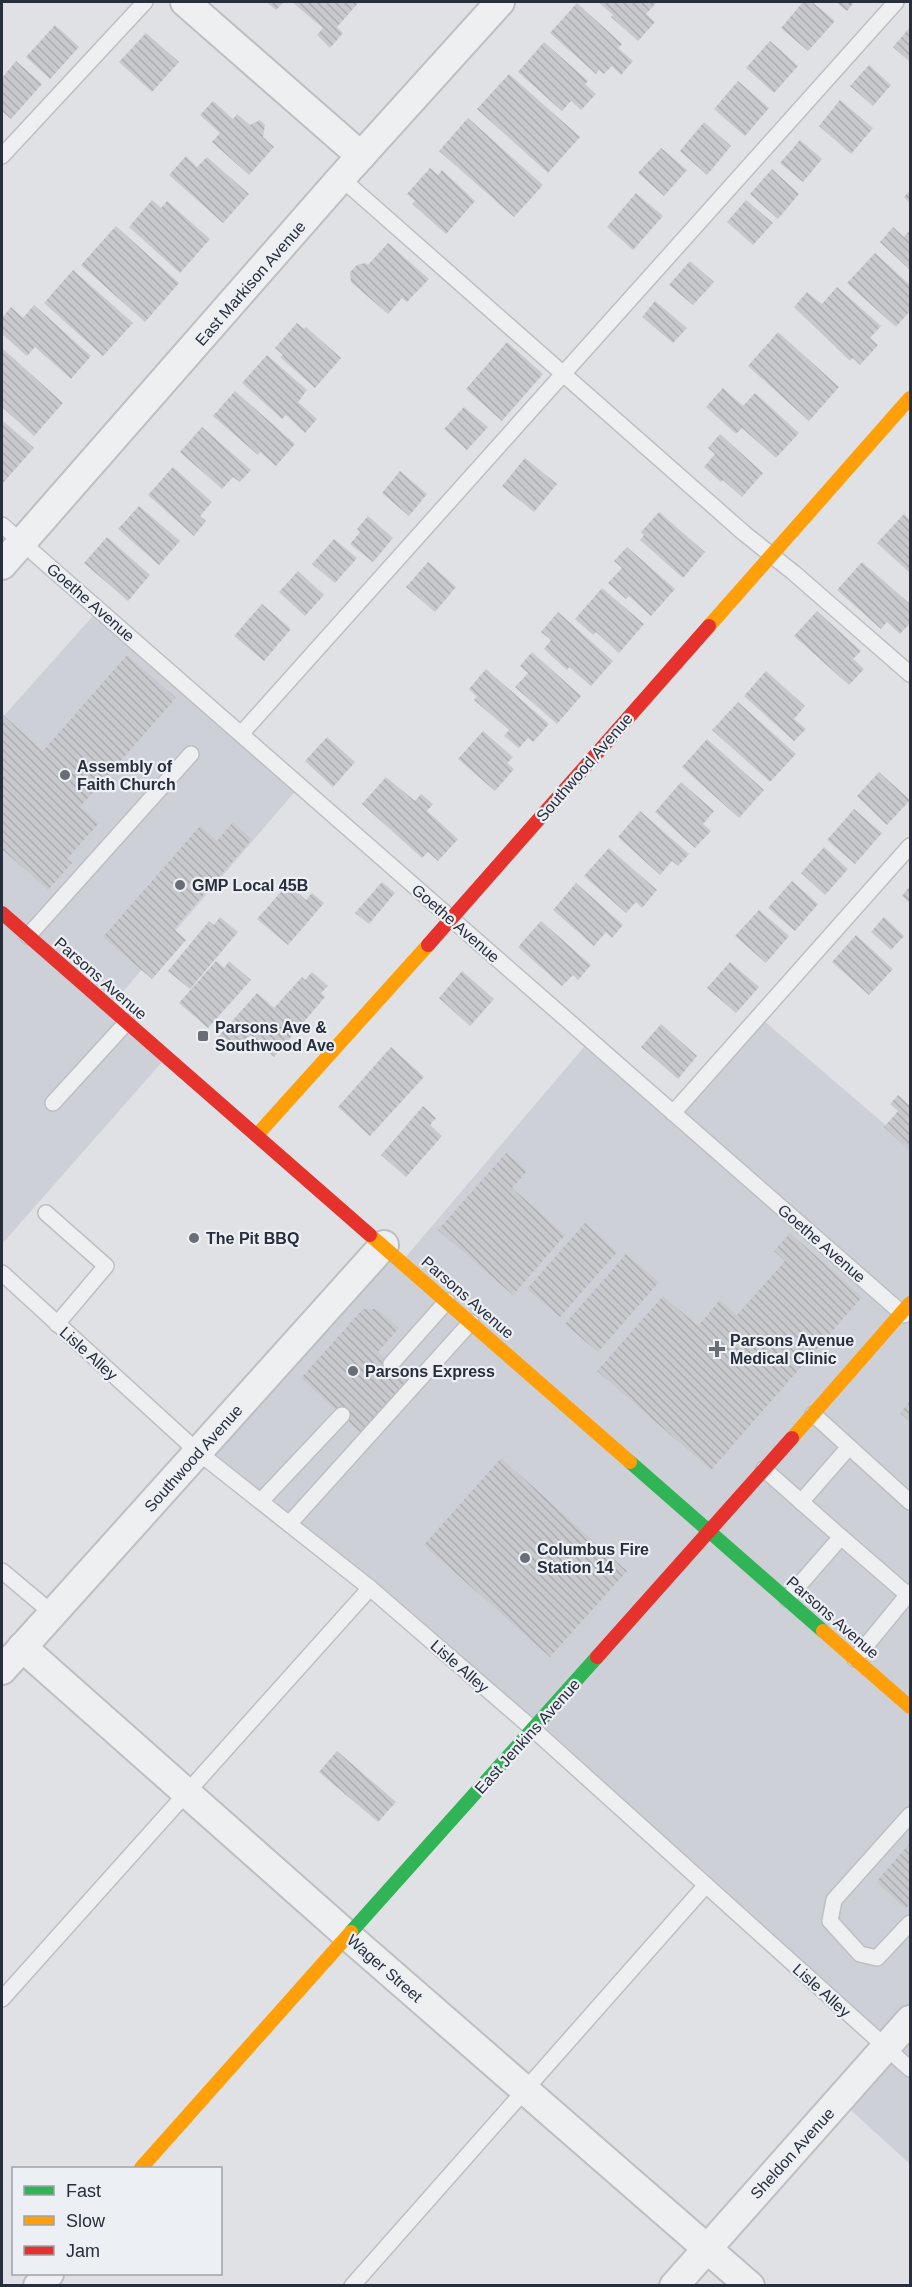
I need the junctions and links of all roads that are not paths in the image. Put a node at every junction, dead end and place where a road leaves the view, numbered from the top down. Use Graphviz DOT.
graph roads {
  1 [pos="145,2"];
  2 [pos="185,2"];
  3 [pos="500,2"];
  4 [pos="896,2"];
  5 [pos="2,156"];
  6 [pos="361,156"];
  7 [pos="341,178"];
  8 [pos="563,373"];
  9 [pos="910,398"];
  10 [pos="12,533"];
  11 [pos="771,555"];
  12 [pos="2,565"];
  13 [pos="910,675"];
  14 [pos="240,734"];
  15 [pos="191,754"];
  16 [pos="910,846"];
  17 [pos="2,913"];
  18 [pos="451,919"];
  19 [pos="28,936"];
  20 [pos="127,1022"];
  21 [pos="53,1103"];
  22 [pos="674,1113"];
  23 [pos="257,1135"];
  24 [pos="46,1213"];
  25 [pos="384,1245"];
  26 [pos="2,1273"];
  27 [pos="447,1301"];
  28 [pos="908,1312"];
  29 [pos="471,1322"];
  30 [pos="57,1324"];
  31 [pos="391,1364"];
  32 [pos="813,1414"];
  33 [pos="342,1415"];
  34 [pos="849,1447"];
  35 [pos="198,1452"];
  36 [pos="764,1468"];
  37 [pos="261,1501"];
  38 [pos="801,1502"];
  39 [pos="910,1502"];
  40 [pos="289,1524"];
  41 [pos="710,1531"];
  42 [pos="841,1537"];
  43 [pos="2,1571"];
  44 [pos="370,1588"];
  45 [pos="909,1594"];
  46 [pos="787,1599"];
  47 [pos="52,1613"];
  48 [pos="22,1647"];
  49 [pos="855,1659"];
  50 [pos="2,1670"];
  51 [pos="910,1707"];
  52 [pos="533,1730"];
  53 [pos="186,1793"];
  54 [pos="910,1815"];
  55 [pos="706,1885"];
  56 [pos="910,1923"];
  57 [pos="347,1935"];
  58 [pos="2,1999"];
  59 [pos="910,2020"];
  60 [pos="886,2048"];
  61 [pos="910,2069"];
  62 [pos="526,2089"];
  63 [pos="143,2167"];
  64 [pos="708,2247"];
  65 [pos="352,2286"];
  66 [pos="674,2286"];
  67 [pos="750,2286"];
  1 -- 5 [label="lane"];
  2 -- 6 [label="street"];
  3 -- 6 [label="street, East Markison Avenue"];
  4 -- 8 [label="lane"];
  6 -- 7 [label="street, East Markison Avenue"];
  7 -- 8 [label="lane"];
  7 -- 10 [label="street, East Markison Avenue"];
  8 -- 11 [label="lane"];
  8 -- 14 [label="lane"];
  9 -- 11 [label="street, Southwood Avenue"];
  10 -- 12 [label="street, East Markison Avenue"];
  10 -- 14 [label="lane, Goethe Avenue"];
  11 -- 13 [label="lane"];
  11 -- 18 [label="street, Southwood Avenue"];
  14 -- 18 [label="lane, Goethe Avenue"];
  15 -- 19 [label="lane"];
  16 -- 22 [label="lane"];
  17 -- 19 [label="street, Parsons Avenue"];
  18 -- 22 [label="lane, Goethe Avenue"];
  18 -- 23 [label="street, Southwood Avenue"];
  19 -- 20 [label="street, Parsons Avenue"];
  20 -- 21 [label="lane"];
  20 -- 23 [label="street, Parsons Avenue"];
  22 -- 28 [label="lane, Goethe Avenue"];
  23 -- 25 [label="street, Parsons Avenue"];
  24 -- 30 [label="lane"];
  25 -- 27 [label="street, Parsons Avenue"];
  25 -- 35 [label="street, Southwood Avenue"];
  26 -- 30 [label="lane, Lisle Alley"];
  27 -- 29 [label="street, Parsons Avenue"];
  27 -- 31 [label="lane"];
  28 -- 32 [label="street, East Jenkins Avenue"];
  29 -- 40 [label="lane"];
  29 -- 41 [label="street, Parsons Avenue"];
  30 -- 35 [label="lane, Lisle Alley"];
  32 -- 34 [label="lane"];
  32 -- 36 [label="street, East Jenkins Avenue"];
  33 -- 37 [label="lane"];
  34 -- 38 [label="lane"];
  34 -- 39 [label="lane"];
  35 -- 37 [label="lane, Lisle Alley"];
  35 -- 47 [label="street, Southwood Avenue"];
  36 -- 38 [label="lane"];
  36 -- 41 [label="street, East Jenkins Avenue"];
  37 -- 40 [label="lane, Lisle Alley"];
  38 -- 42 [label="lane"];
  40 -- 44 [label="lane, Lisle Alley"];
  41 -- 46 [label="street, Parsons Avenue"];
  41 -- 52 [label="street, East Jenkins Avenue"];
  42 -- 45 [label="lane"];
  42 -- 46 [label="lane"];
  43 -- 47 [label="lane"];
  44 -- 52 [label="lane, Lisle Alley"];
  44 -- 53 [label="lane"];
  45 -- 49 [label="lane"];
  46 -- 49 [label="street, Parsons Avenue"];
  47 -- 48 [label="street, Southwood Avenue"];
  48 -- 50 [label="street, Southwood Avenue"];
  48 -- 53 [label="street, Wager Street"];
  49 -- 51 [label="street, Parsons Avenue"];
  52 -- 55 [label="lane, Lisle Alley"];
  52 -- 57 [label="street, East Jenkins Avenue"];
  53 -- 57 [label="street, Wager Street"];
  53 -- 58 [label="lane"];
  54 -- 56 [label="lane"];
  55 -- 60 [label="lane, Lisle Alley"];
  55 -- 62 [label="lane"];
  57 -- 62 [label="street, Wager Street"];
  57 -- 63 [label="street, East Jenkins Avenue"];
  59 -- 60 [label="street, Sheldon Avenue"];
  60 -- 61 [label="lane, Lisle Alley"];
  60 -- 64 [label="street, Sheldon Avenue"];
  62 -- 64 [label="street, Wager Street"];
  62 -- 65 [label="lane"];
  64 -- 66 [label="street, Sheldon Avenue"];
  64 -- 67 [label="street, Wager Street"];
}
